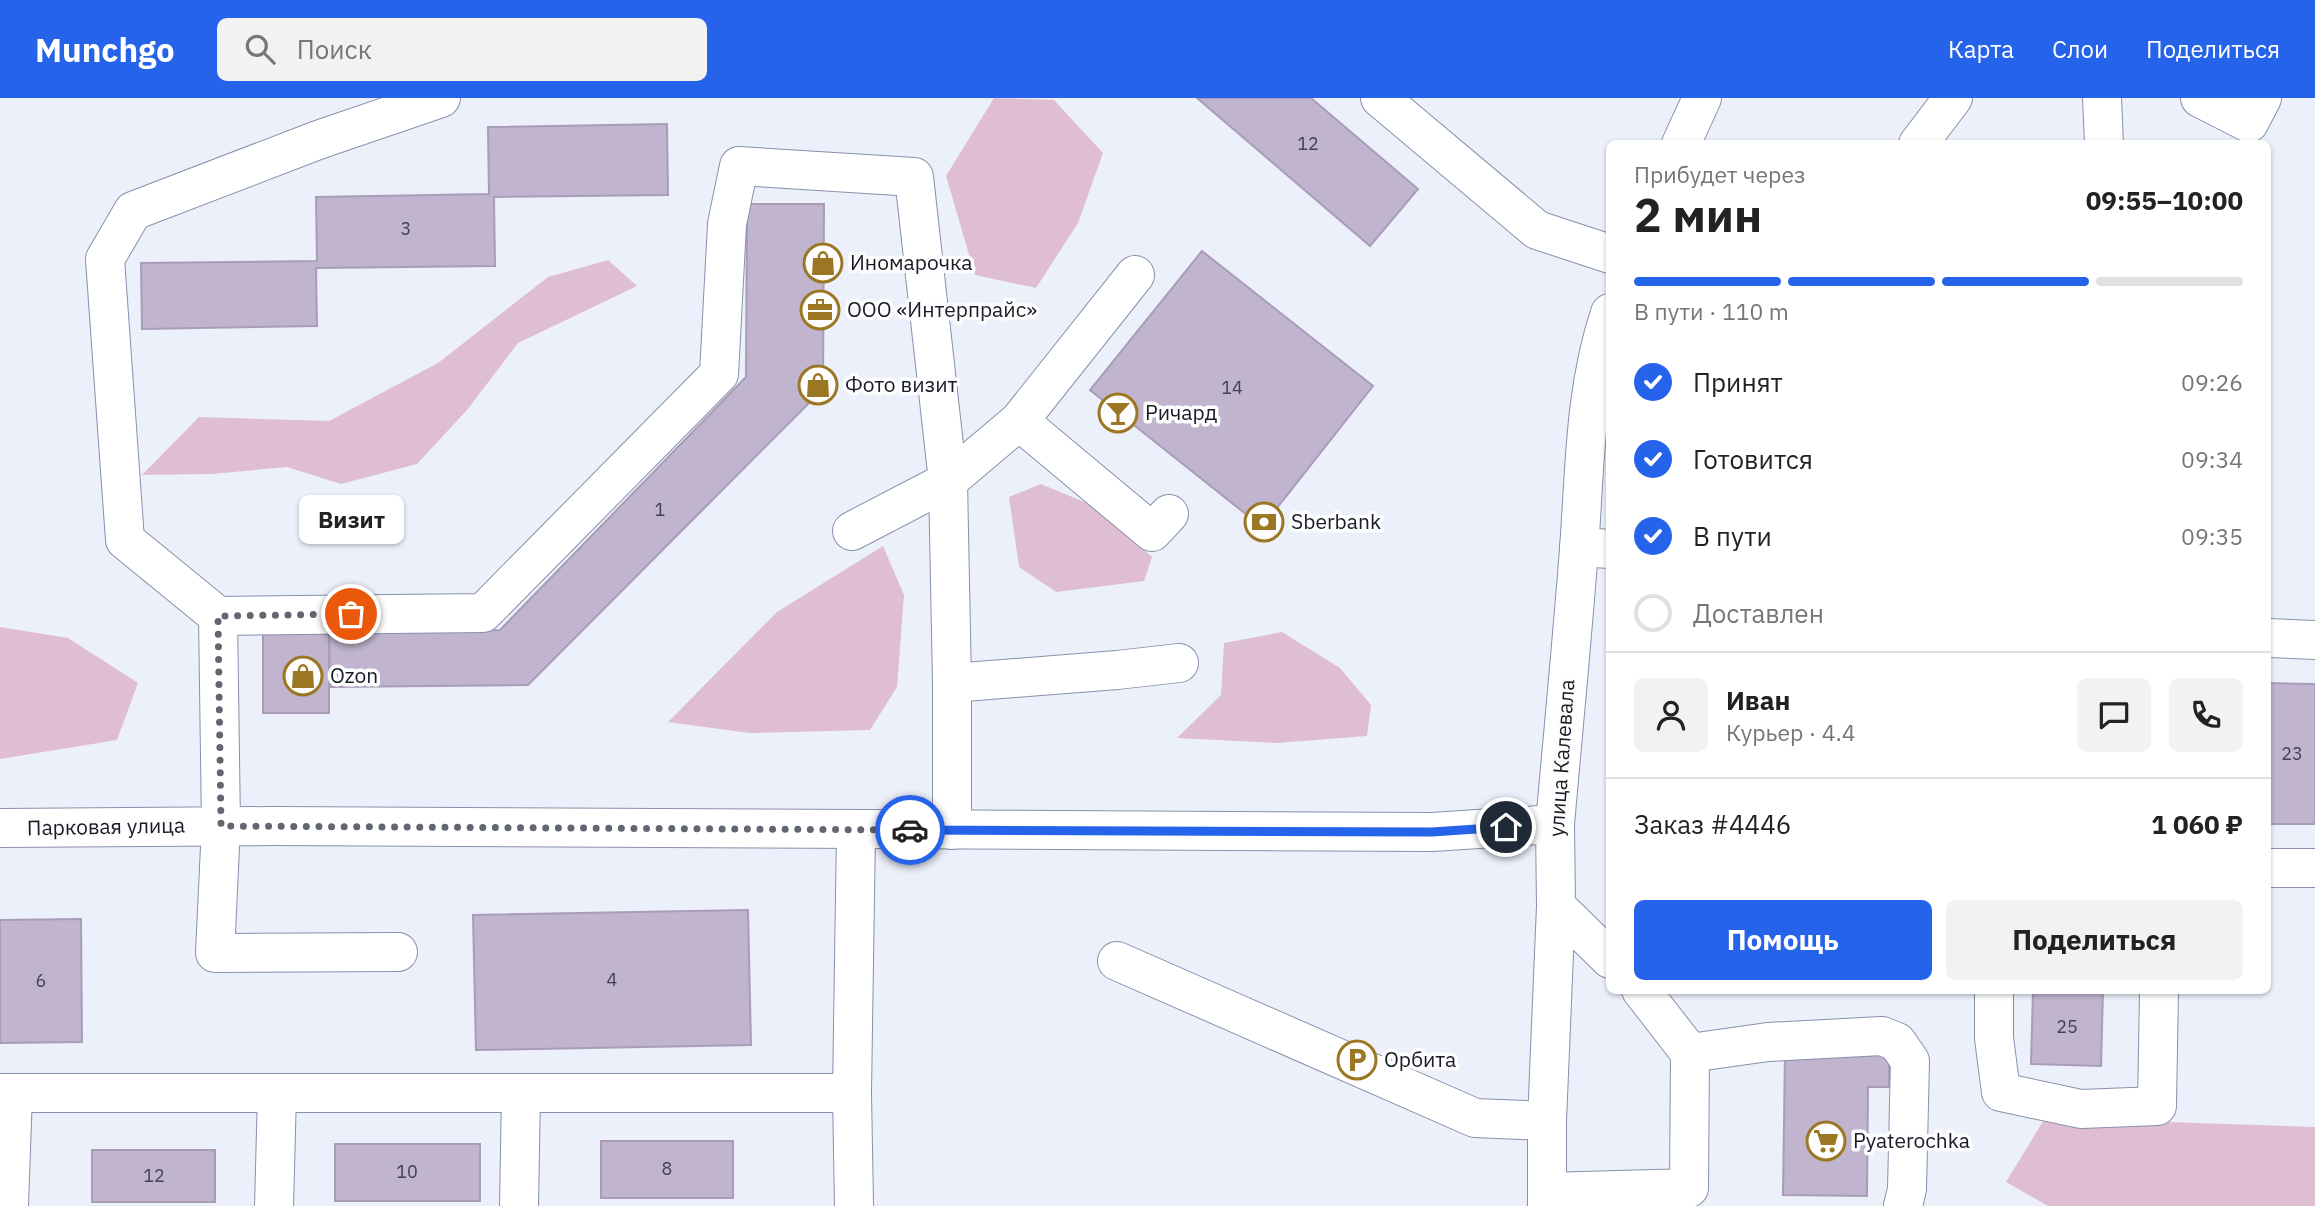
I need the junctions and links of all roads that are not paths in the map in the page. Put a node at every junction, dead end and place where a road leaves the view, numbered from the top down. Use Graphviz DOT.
graph roads {
  1 [pos="441,98"];
  2 [pos="1380,98"];
  3 [pos="1702,98"];
  4 [pos="1953,98"];
  5 [pos="2102,98"];
  6 [pos="2200,98"];
  7 [pos="2262,98"];
  8 [pos="1683,140"];
  9 [pos="1921,140"];
  10 [pos="2104,140"];
  11 [pos="1606,253"];
  12 [pos="1135,275"];
  13 [pos="1606,325"];
  14 [pos="1019,421"];
  15 [pos="948,481"];
  16 [pos="1169,514"];
  17 [pos="852,531"];
  18 [pos="1594,548"];
  19 [pos="218,616"];
  20 [pos="2271,638"];
  21 [pos="2315,640"];
  22 [pos="1179,663"];
  23 [pos="952,683"];
  24 [pos="1555,824"];
  25 [pos="221,826"];
  26 [pos="0,828"];
  27 [pos="856,830"];
  28 [pos="952,830"];
  29 [pos="2271,868"];
  30 [pos="2315,868"];
  31 [pos="1556,906"];
  32 [pos="398,952"];
  33 [pos="1606,955"];
  34 [pos="1117,961"];
  35 [pos="1644,994"];
  36 [pos="1994,994"];
  37 [pos="2159,994"];
  38 [pos="1690,1053"];
  39 [pos="6,1093"];
  40 [pos="277,1093"];
  41 [pos="522,1093"];
  42 [pos="852,1093"];
  43 [pos="1547,1121"];
  44 [pos="1696,1197"];
  45 [pos="1547,1199"];
  46 [pos="9,1206"];
  47 [pos="274,1206"];
  48 [pos="519,1206"];
  49 [pos="854,1206"];
  50 [pos="1903,1206"];
  1 -- 19 [label="main road"];
  2 -- 11 [label="main road"];
  3 -- 8 [label="main road"];
  4 -- 9 [label="main road"];
  5 -- 10 [label="main road"];
  6 -- 7 [label="main road"];
  12 -- 14 [label="main road"];
  13 -- 18 [label="main road, улица Калевала"];
  14 -- 15 [label="main road"];
  14 -- 16 [label="main road"];
  15 -- 17 [label="main road"];
  15 -- 19 [label="main road"];
  15 -- 23 [label="main road"];
  18 -- 24 [label="main road, улица Калевала"];
  19 -- 25 [label="main road"];
  20 -- 21 [label="main road"];
  22 -- 23 [label="main road"];
  23 -- 28 [label="main road"];
  24 -- 28 [label="main road, Парковая улица"];
  24 -- 31 [label="main road, улица Калевала"];
  25 -- 26 [label="main road, Парковая улица"];
  25 -- 27 [label="main road, Парковая улица"];
  25 -- 32 [label="main road"];
  27 -- 28 [label="main road, Парковая улица"];
  27 -- 42 [label="main road"];
  29 -- 30 [label="main road"];
  31 -- 33 [label="main road"];
  31 -- 43 [label="main road, улица Калевала"];
  34 -- 43 [label="main road"];
  35 -- 38 [label="main road"];
  36 -- 37 [label="main road"];
  38 -- 44 [label="main road"];
  38 -- 50 [label="main road"];
  39 -- 40 [label="main road"];
  39 -- 46 [label="main road"];
  40 -- 41 [label="main road"];
  40 -- 47 [label="main road"];
  41 -- 42 [label="main road"];
  41 -- 48 [label="main road"];
  42 -- 49 [label="main road"];
  43 -- 45 [label="main road, улица Калевала"];
  44 -- 45 [label="main road"];
}
